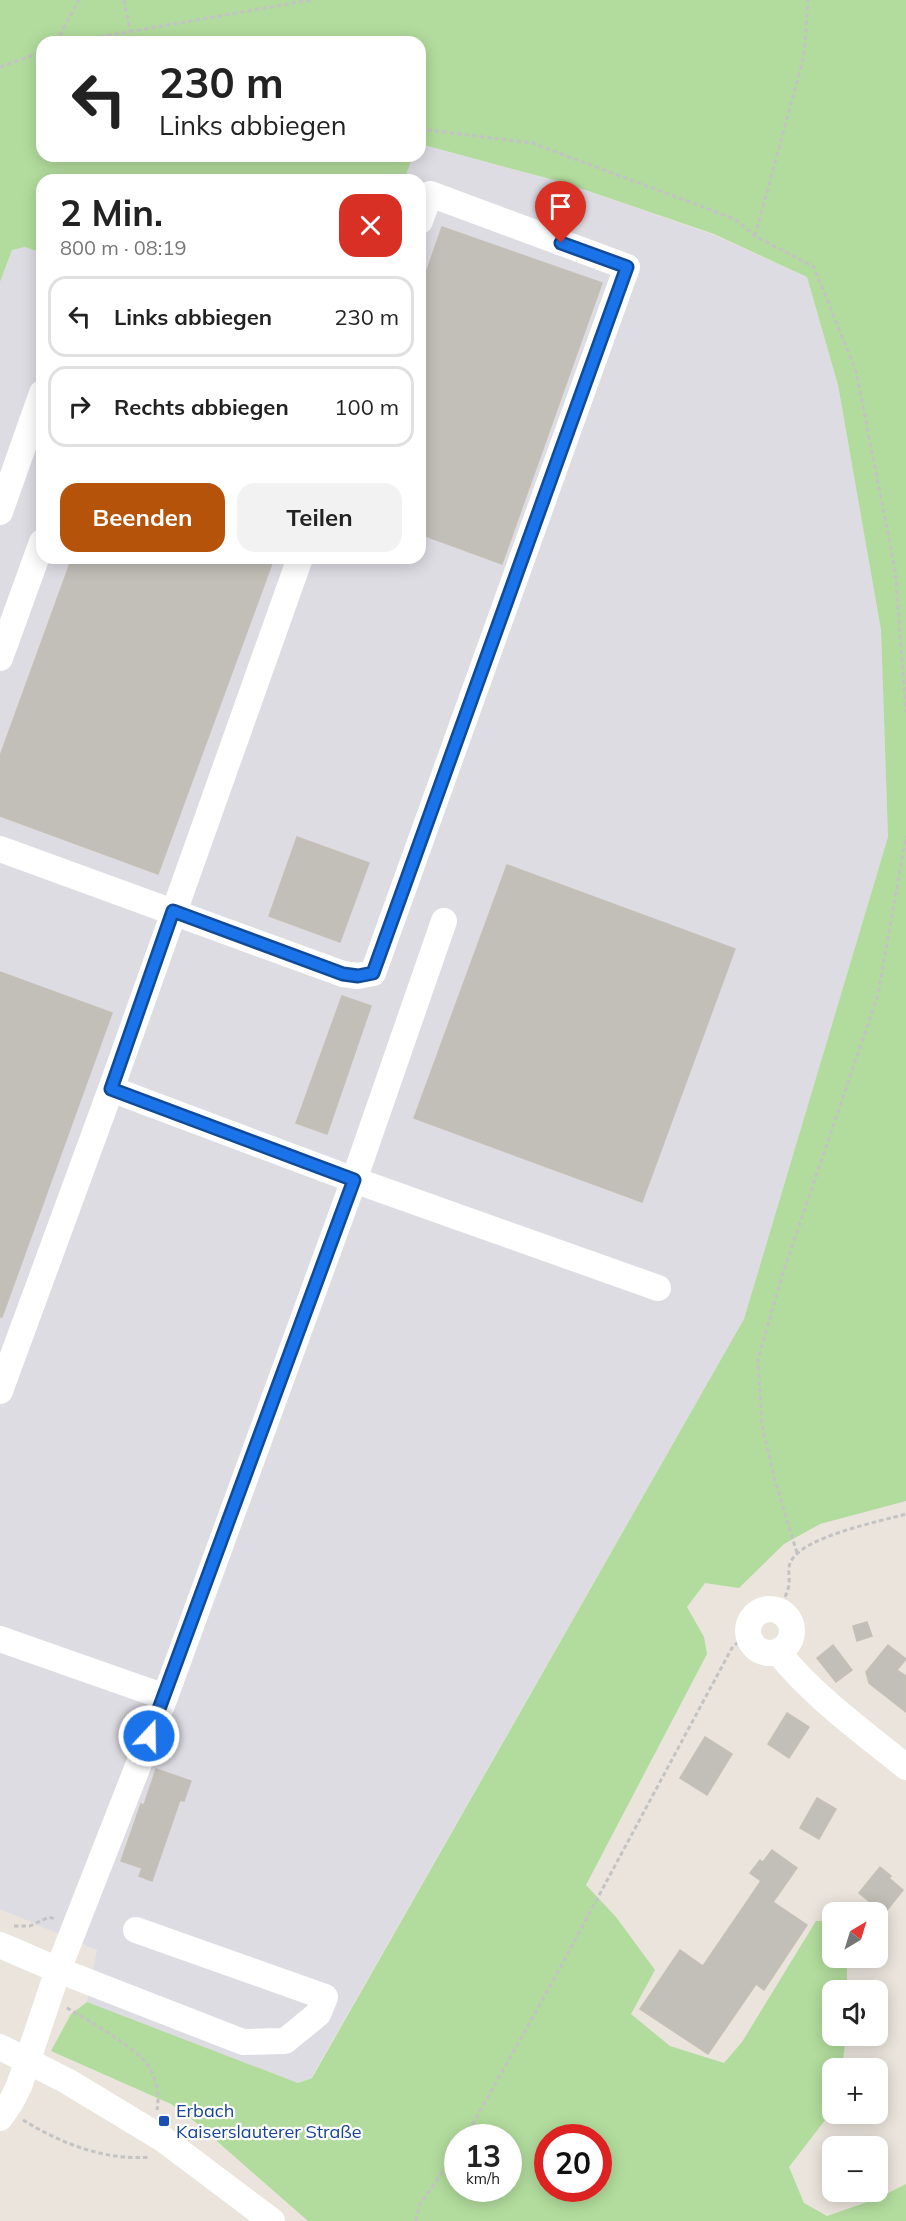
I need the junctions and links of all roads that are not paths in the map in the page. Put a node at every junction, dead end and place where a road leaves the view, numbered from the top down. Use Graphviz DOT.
graph roads {
  1 [pos="426,205"];
  2 [pos="36,410"];
  3 [pos="0,512"];
  4 [pos="36,559"];
  5 [pos="298,564"];
  6 [pos="0,658"];
  7 [pos="0,849"];
  8 [pos="173,911"];
  9 [pos="444,921"];
  10 [pos="111,1089"];
  11 [pos="354,1180"];
  12 [pos="658,1288"];
  13 [pos="0,1390"];
  14 [pos="0,1640"];
  15 [pos="778,1652"];
  16 [pos="165,1697"];
  17 [pos="906,1767"];
  18 [pos="136,1930"];
  19 [pos="4,1936"];
  20 [pos="58,1971"];
  21 [pos="0,2048"];
  22 [pos="10,2118"];
  23 [pos="272,2221"];
  1 -- 8 [label="street"];
  2 -- 3 [label="street"];
  4 -- 6 [label="street"];
  5 -- 8 [label="street"];
  7 -- 8 [label="street"];
  8 -- 10 [label="street"];
  9 -- 11 [label="street"];
  10 -- 11 [label="street"];
  10 -- 13 [label="street"];
  11 -- 12 [label="street"];
  11 -- 16 [label="street"];
  14 -- 16 [label="street"];
  15 -- 15 [label="street"];
  15 -- 17 [label="street"];
  16 -- 20 [label="street"];
  18 -- 20 [label="street"];
  19 -- 20 [label="street"];
  20 -- 22 [label="street"];
  21 -- 23 [label="street"];
}
